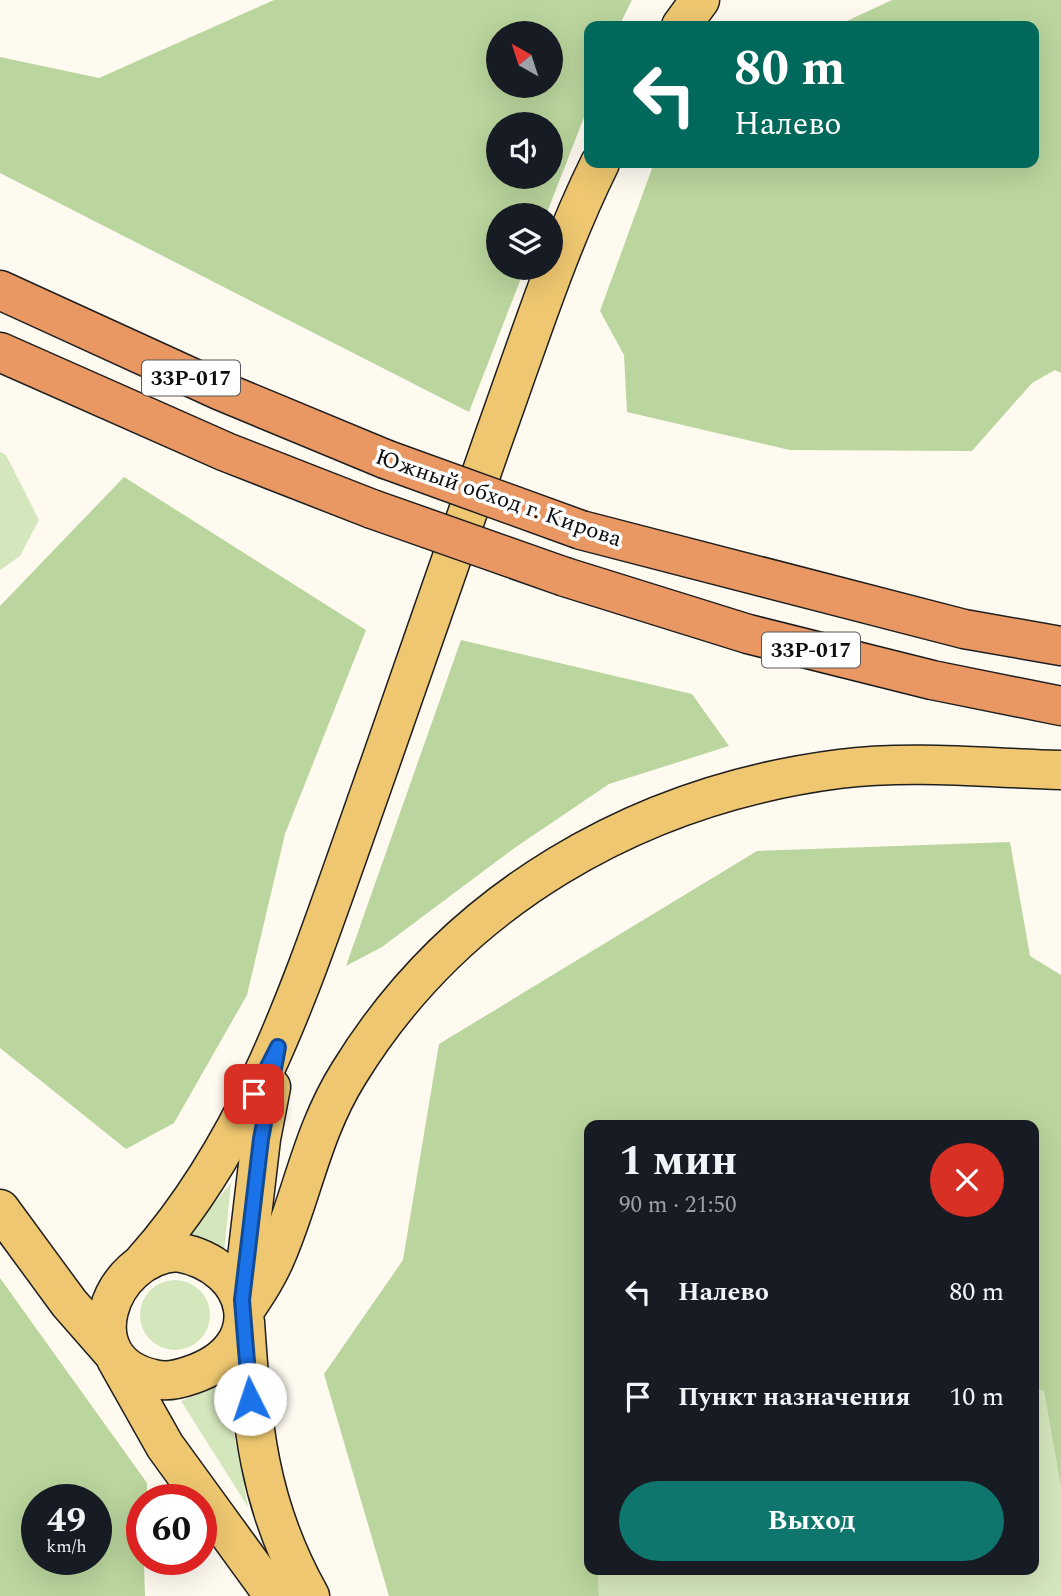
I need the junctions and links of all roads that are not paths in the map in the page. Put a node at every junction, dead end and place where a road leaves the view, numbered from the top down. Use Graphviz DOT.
graph roads {
  1 [pos="700,0"];
  2 [pos="685,21"];
  3 [pos="597,168"];
  4 [pos="0,290"];
  5 [pos="0,352"];
  6 [pos="1061,646"];
  7 [pos="1061,706"];
  8 [pos="1061,770"];
  9 [pos="278,1047"];
  10 [pos="0,1209"];
  11 [pos="143,1262"];
  12 [pos="244,1311"];
  13 [pos="113,1355"];
  14 [pos="274,1596"];
  15 [pos="310,1596"];
  1 -- 2 [label="main road"];
  3 -- 9 [label="main road"];
  4 -- 6 [label="highway, Южный обход г. Кирова / 33Р-017, bridge"];
  5 -- 7 [label="highway, 33Р-017, bridge"];
  8 -- 12 [label="main road"];
  9 -- 11 [label="main road"];
  9 -- 12 [label="main road"];
  10 -- 13 [label="main road"];
  11 -- 12 [label="main road"];
  11 -- 13 [label="main road"];
  12 -- 13 [label="main road"];
  12 -- 15 [label="main road"];
  13 -- 14 [label="main road"];
}
